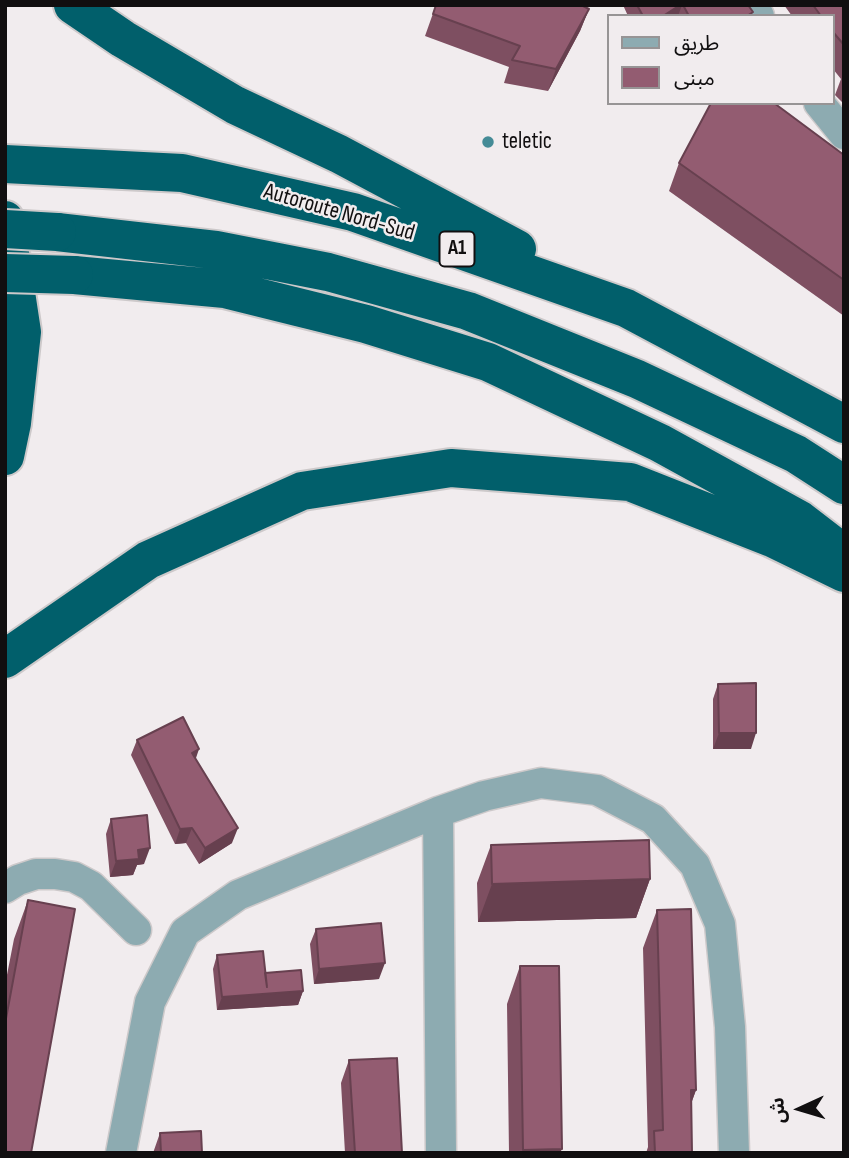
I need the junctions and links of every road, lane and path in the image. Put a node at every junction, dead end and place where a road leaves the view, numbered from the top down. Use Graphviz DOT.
graph roads {
  1 [pos="73,5"];
  2 [pos="821,105"];
  3 [pos="844,134"];
  4 [pos="5,164"];
  5 [pos="5,220"];
  6 [pos="5,229"];
  7 [pos="5,273"];
  8 [pos="626,309"];
  9 [pos="844,424"];
  10 [pos="5,456"];
  11 [pos="844,485"];
  12 [pos="844,554"];
  13 [pos="844,573"];
  14 [pos="5,659"];
  15 [pos="438,812"];
  16 [pos="5,888"];
  17 [pos="136,930"];
  18 [pos="121,1153"];
  19 [pos="441,1153"];
  20 [pos="734,1153"];
  1 -- 8 [label="highway"];
  2 -- 3 [label="street"];
  4 -- 8 [label="highway, Autoroute Nord-Sud / A1"];
  5 -- 10 [label="highway"];
  6 -- 11 [label="highway, bridge"];
  7 -- 12 [label="highway, bridge"];
  8 -- 9 [label="highway, Autoroute Nord-Sud / A1"];
  13 -- 14 [label="highway"];
  15 -- 18 [label="street"];
  15 -- 19 [label="street"];
  15 -- 20 [label="street"];
  16 -- 17 [label="street"];
}
